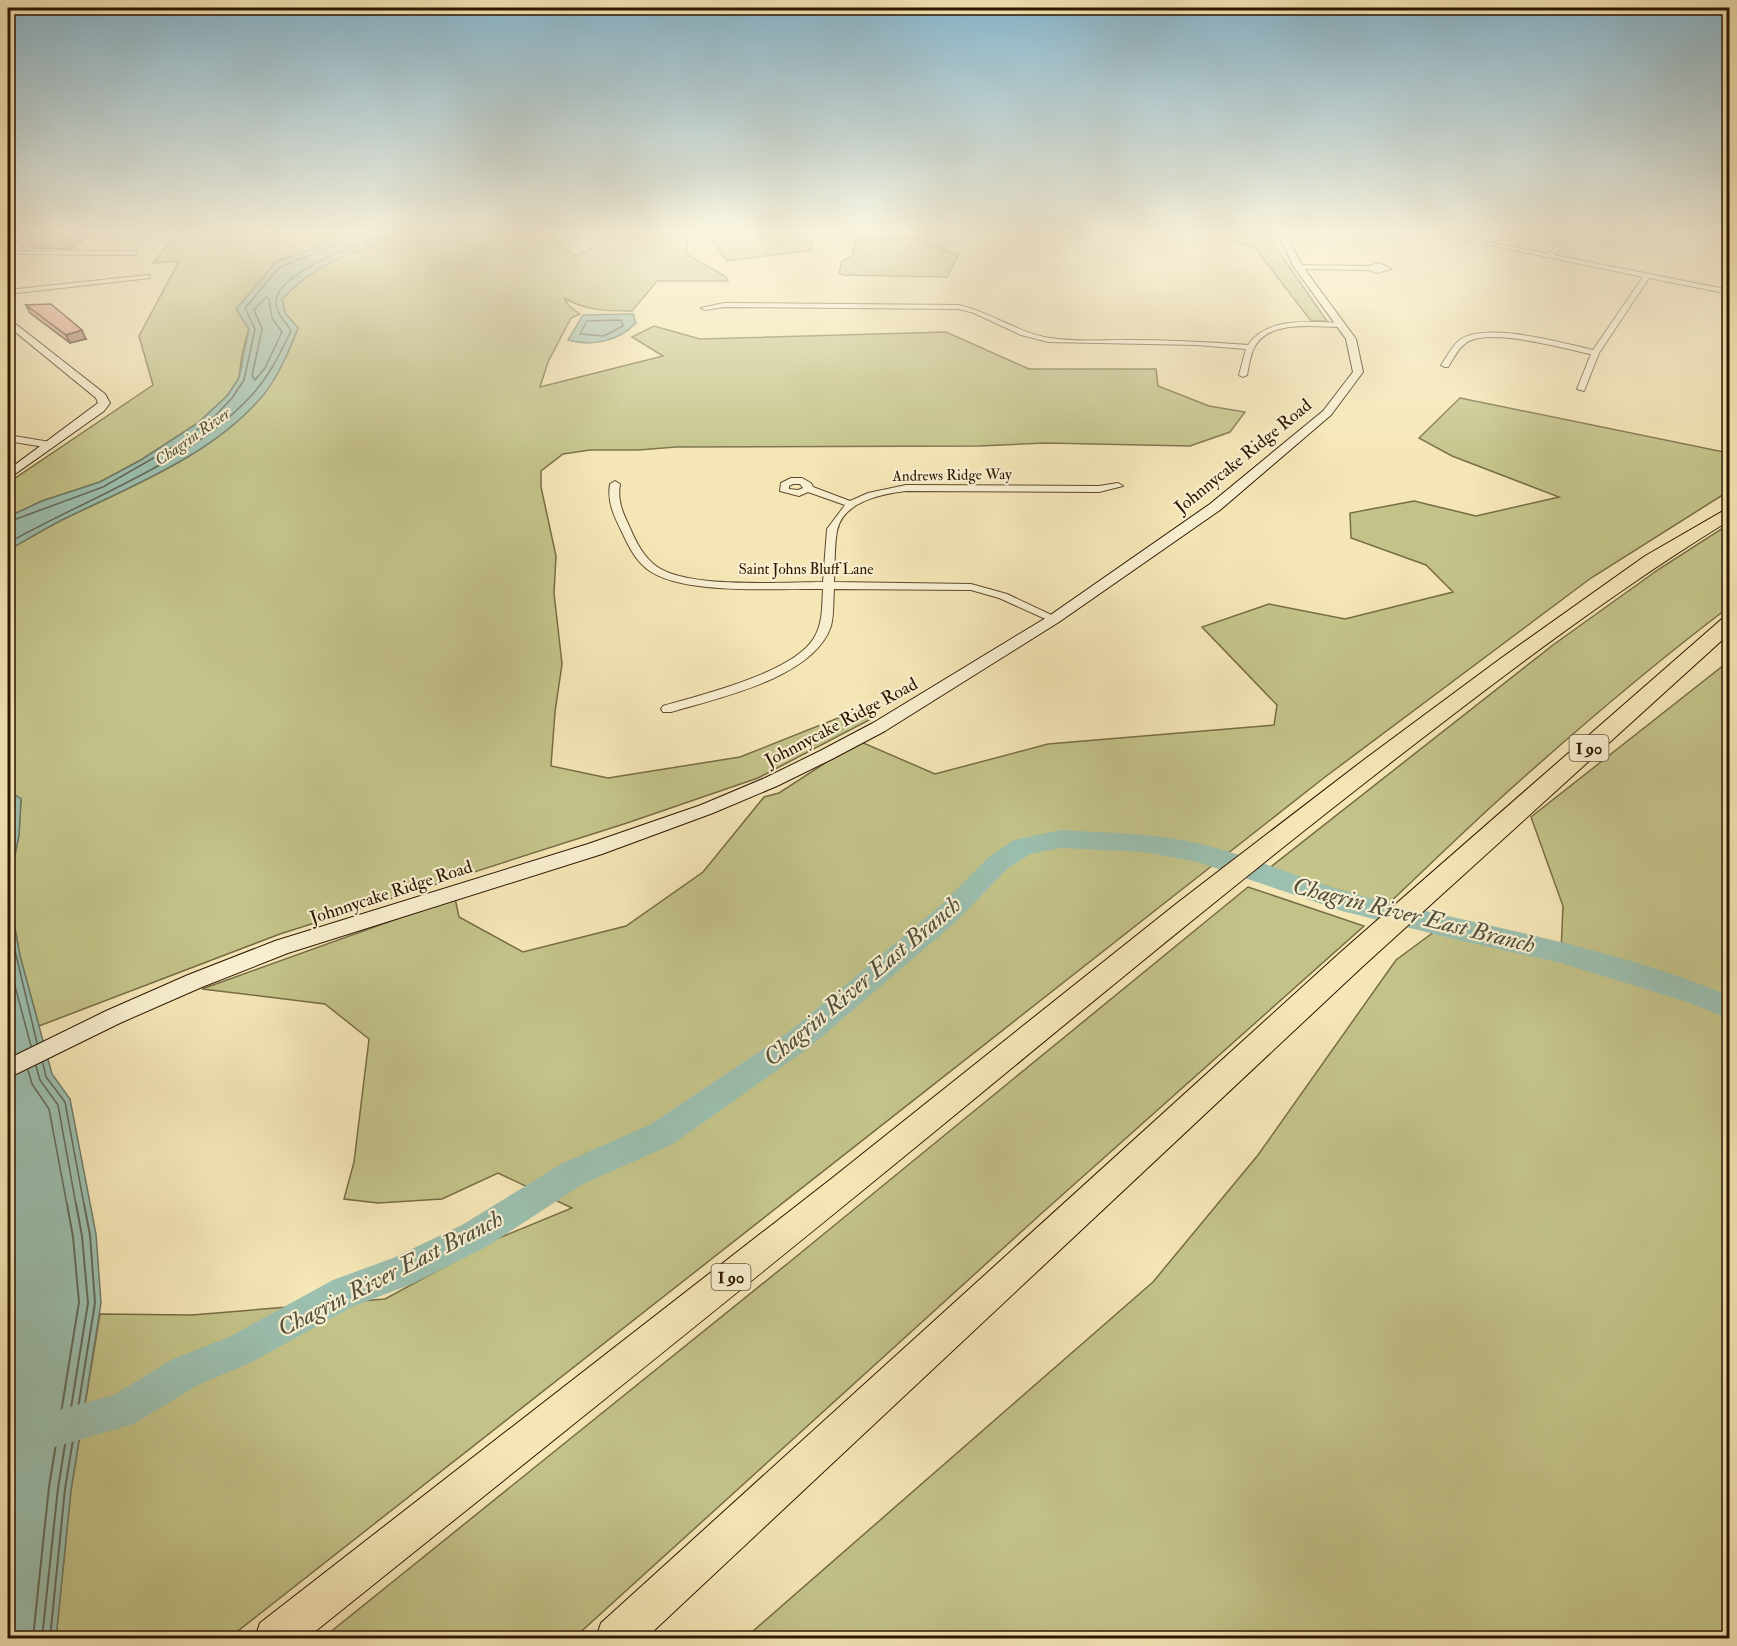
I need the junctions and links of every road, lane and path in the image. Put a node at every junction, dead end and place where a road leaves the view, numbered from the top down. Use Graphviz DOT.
graph roads {
  1 [pos="975,311"];
  2 [pos="1331,311"];
  3 [pos="1624,311"];
  4 [pos="8,321"];
  5 [pos="1341,325"];
  6 [pos="1250,347"];
  7 [pos="1595,353"];
  8 [pos="1445,365"];
  9 [pos="1243,375"];
  10 [pos="1581,389"];
  11 [pos="8,438"];
  12 [pos="50,445"];
  13 [pos="8,475"];
  14 [pos="615,484"];
  15 [pos="1118,486"];
  16 [pos="808,489"];
  17 [pos="850,504"];
  18 [pos="1730,512"];
  19 [pos="828,585"];
  20 [pos="1054,620"];
  21 [pos="1730,622"];
  22 [pos="667,709"];
  23 [pos="8,1069"];
  24 [pos="275,1638"];
  25 [pos="616,1638"];
  1 -- 6 [label="street"];
  2 -- 5 [label="main road, Johnnycake Ridge Road"];
  3 -- 7 [label="street"];
  4 -- 12 [label="main road"];
  5 -- 6 [label="street"];
  5 -- 20 [label="main road, Johnnycake Ridge Road"];
  6 -- 9 [label="street"];
  7 -- 8 [label="street"];
  7 -- 10 [label="street"];
  11 -- 12 [label="street"];
  12 -- 13 [label="main road"];
  14 -- 19 [label="street, Saint Johns Bluff Lane"];
  15 -- 17 [label="street, Andrews Ridge Way"];
  16 -- 17 [label="street"];
  17 -- 19 [label="street"];
  18 -- 24 [label="highway, I 90"];
  19 -- 20 [label="street, Saint Johns Bluff Lane"];
  19 -- 22 [label="street"];
  20 -- 23 [label="main road, Johnnycake Ridge Road"];
  21 -- 25 [label="highway, I 90"];
}
